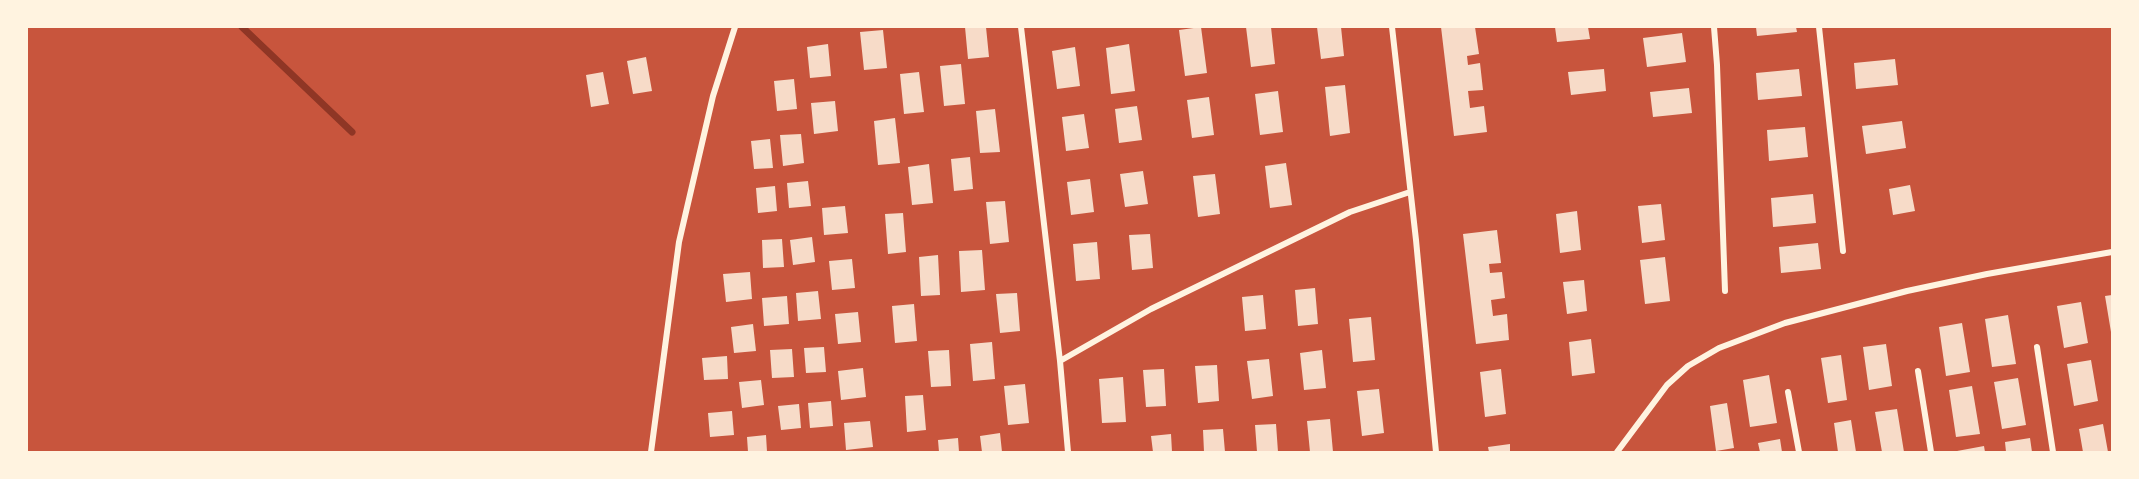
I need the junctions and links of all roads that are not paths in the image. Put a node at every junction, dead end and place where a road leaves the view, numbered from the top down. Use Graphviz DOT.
graph roads {
  1 [pos="735,27"];
  2 [pos="1021,27"];
  3 [pos="1392,27"];
  4 [pos="1714,27"];
  5 [pos="1820,27"];
  6 [pos="1410,192"];
  7 [pos="1843,251"];
  8 [pos="2112,252"];
  9 [pos="1725,291"];
  10 [pos="2037,347"];
  11 [pos="1060,361"];
  12 [pos="1918,372"];
  13 [pos="1788,392"];
  14 [pos="651,452"];
  15 [pos="1068,452"];
  16 [pos="1436,452"];
  17 [pos="1617,452"];
  18 [pos="1799,452"];
  19 [pos="1931,452"];
  20 [pos="2053,452"];
  1 -- 14 [label="street"];
  2 -- 11 [label="street"];
  3 -- 6 [label="street"];
  4 -- 9 [label="street"];
  5 -- 7 [label="street"];
  6 -- 11 [label="street"];
  6 -- 16 [label="street"];
  8 -- 17 [label="street"];
  10 -- 20 [label="street"];
  11 -- 15 [label="street"];
  12 -- 19 [label="street"];
  13 -- 18 [label="street"];
}
